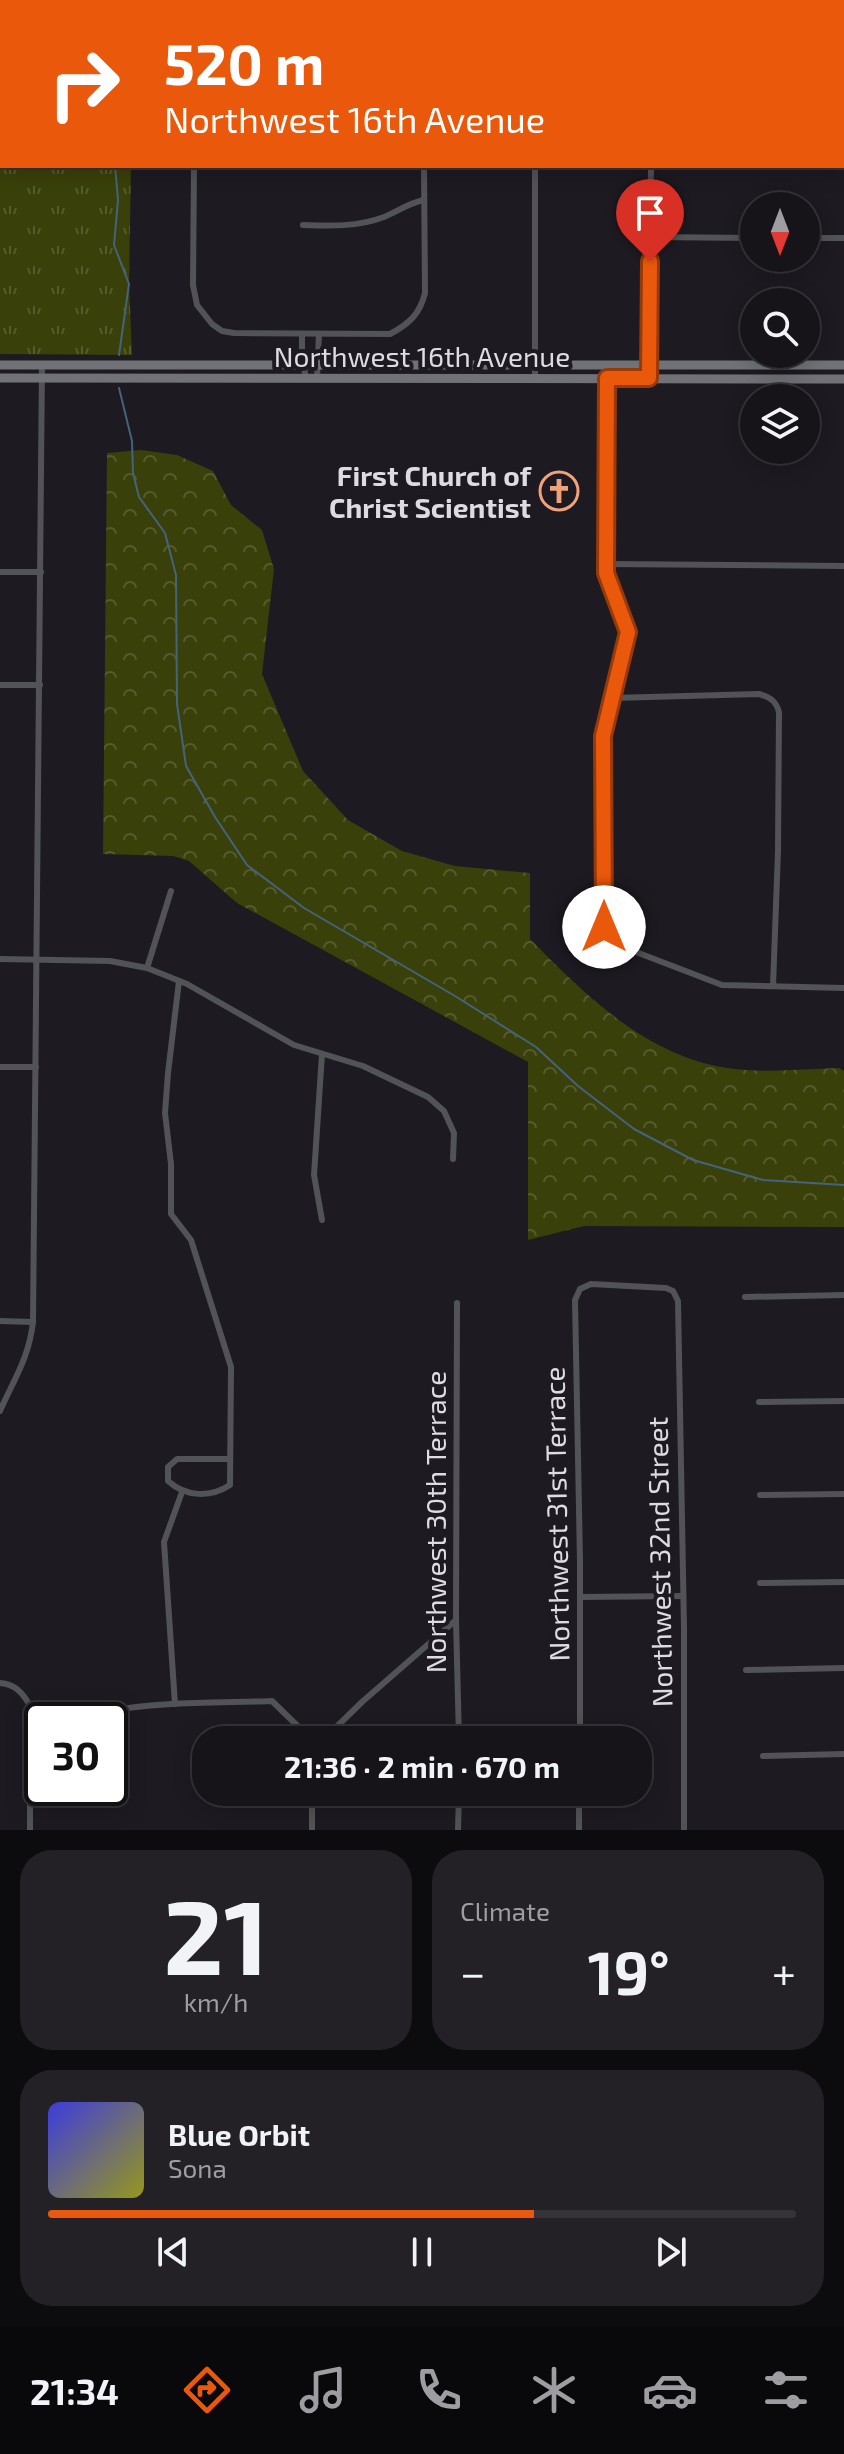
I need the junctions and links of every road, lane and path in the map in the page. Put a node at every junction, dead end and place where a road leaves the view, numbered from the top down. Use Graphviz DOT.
graph roads {
  1 [pos="194,168"];
  2 [pos="424,168"];
  3 [pos="535,168"];
  4 [pos="651,168"];
  5 [pos="424,200"];
  6 [pos="303,225"];
  7 [pos="651,237"];
  8 [pos="740,238"];
  9 [pos="820,238"];
  10 [pos="844,238"];
  11 [pos="302,334"];
  12 [pos="319,334"];
  13 [pos="0,365"];
  14 [pos="42,365"];
  15 [pos="176,365"];
  16 [pos="303,365"];
  17 [pos="317,365"];
  18 [pos="535,365"];
  19 [pos="649,365"];
  20 [pos="844,365"];
  21 [pos="607,366"];
  22 [pos="740,366"];
  23 [pos="820,366"];
  24 [pos="796,368"];
  25 [pos="43,377"];
  26 [pos="0,378"];
  27 [pos="176,378"];
  28 [pos="306,378"];
  29 [pos="317,378"];
  30 [pos="535,378"];
  31 [pos="607,378"];
  32 [pos="649,378"];
  33 [pos="796,378"];
  34 [pos="844,379"];
  35 [pos="606,564"];
  36 [pos="844,566"];
  37 [pos="0,572"];
  38 [pos="41,572"];
  39 [pos="0,685"];
  40 [pos="40,685"];
  41 [pos="612,698"];
  42 [pos="171,891"];
  43 [pos="0,959"];
  44 [pos="37,960"];
  45 [pos="147,968"];
  46 [pos="179,981"];
  47 [pos="773,986"];
  48 [pos="844,988"];
  49 [pos="322,1054"];
  50 [pos="0,1067"];
  51 [pos="36,1067"];
  52 [pos="453,1159"];
  53 [pos="322,1220"];
  54 [pos="580,1289"];
  55 [pos="844,1295"];
  56 [pos="745,1297"];
  57 [pos="457,1303"];
  58 [pos="0,1321"];
  59 [pos="33,1322"];
  60 [pos="844,1401"];
  61 [pos="759,1402"];
  62 [pos="0,1411"];
  63 [pos="230,1459"];
  64 [pos="182,1492"];
  65 [pos="844,1494"];
  66 [pos="760,1495"];
  67 [pos="844,1582"];
  68 [pos="760,1583"];
  69 [pos="683,1596"];
  70 [pos="580,1597"];
  71 [pos="456,1620"];
  72 [pos="844,1668"];
  73 [pos="746,1670"];
  74 [pos="0,1683"];
  75 [pos="175,1704"];
  76 [pos="128,1708"];
  77 [pos="298,1726"];
  78 [pos="337,1726"];
  79 [pos="459,1726"];
  80 [pos="580,1726"];
  81 [pos="844,1754"];
  82 [pos="763,1756"];
  83 [pos="312,1806"];
  84 [pos="459,1806"];
  85 [pos="579,1806"];
  86 [pos="30,1830"];
  87 [pos="312,1830"];
  88 [pos="458,1830"];
  89 [pos="579,1830"];
  90 [pos="684,1830"];
  1 -- 11 [label="street"];
  2 -- 5 [label="street"];
  3 -- 18 [label="street"];
  4 -- 7 [label="street"];
  5 -- 6 [label="street"];
  5 -- 12 [label="street"];
  7 -- 8 [label="street"];
  7 -- 19 [label="street"];
  9 -- 10 [label="street"];
  11 -- 12 [label="street"];
  11 -- 16 [label="street"];
  12 -- 17 [label="street"];
  13 -- 14 [label="main road, Northwest 16th Avenue"];
  14 -- 15 [label="main road, Northwest 16th Avenue"];
  14 -- 25 [label="street"];
  15 -- 16 [label="main road, Northwest 16th Avenue"];
  15 -- 27 [label="main road"];
  16 -- 17 [label="main road, Northwest 16th Avenue"];
  16 -- 28 [label="street"];
  17 -- 18 [label="main road, Northwest 16th Avenue"];
  17 -- 29 [label="street"];
  18 -- 21 [label="main road, Northwest 16th Avenue"];
  18 -- 30 [label="street"];
  19 -- 21 [label="main road, Northwest 16th Avenue"];
  19 -- 22 [label="main road, Northwest 16th Avenue"];
  19 -- 32 [label="street"];
  20 -- 23 [label="main road, Northwest 16th Avenue"];
  21 -- 31 [label="street"];
  24 -- 33 [label="main road"];
  25 -- 26 [label="main road, Northwest 16th Avenue"];
  25 -- 27 [label="main road, Northwest 16th Avenue"];
  25 -- 38 [label="street"];
  27 -- 28 [label="main road, Northwest 16th Avenue"];
  28 -- 29 [label="main road, Northwest 16th Avenue"];
  29 -- 30 [label="main road, Northwest 16th Avenue"];
  30 -- 31 [label="main road, Northwest 16th Avenue"];
  31 -- 32 [label="main road, Northwest 16th Avenue"];
  31 -- 35 [label="street"];
  32 -- 33 [label="main road, Northwest 16th Avenue"];
  33 -- 34 [label="main road, Northwest 16th Avenue"];
  35 -- 36 [label="street"];
  35 -- 41 [label="street"];
  37 -- 38 [label="street"];
  38 -- 40 [label="street"];
  39 -- 40 [label="street"];
  40 -- 44 [label="street"];
  41 -- 47 [label="street"];
  41 -- 47 [label="street"];
  42 -- 45 [label="street"];
  43 -- 44 [label="street"];
  44 -- 45 [label="street"];
  44 -- 51 [label="street"];
  45 -- 46 [label="street"];
  46 -- 49 [label="street"];
  46 -- 63 [label="street"];
  47 -- 48 [label="street"];
  49 -- 52 [label="street"];
  49 -- 53 [label="street"];
  50 -- 51 [label="street"];
  51 -- 59 [label="street"];
  54 -- 69 [label="street, Northwest 32nd Street"];
  54 -- 70 [label="street, Northwest 31st Terrace"];
  55 -- 56 [label="street"];
  57 -- 71 [label="street, Northwest 30th Terrace"];
  58 -- 59 [label="street"];
  59 -- 62 [label="street"];
  60 -- 61 [label="street"];
  63 -- 64 [label="street"];
  63 -- 64 [label="street"];
  64 -- 75 [label="street"];
  65 -- 66 [label="street"];
  67 -- 68 [label="street"];
  69 -- 70 [label="street"];
  69 -- 90 [label="street, Northwest 32nd Street"];
  70 -- 80 [label="street, Northwest 31st Terrace"];
  71 -- 78 [label="street"];
  71 -- 79 [label="street, Northwest 30th Terrace"];
  72 -- 73 [label="street"];
  74 -- 86 [label="street"];
  75 -- 76 [label="street"];
  75 -- 77 [label="street"];
  81 -- 82 [label="street"];
  83 -- 87 [label="street"];
  84 -- 88 [label="street"];
  85 -- 89 [label="street"];
}
